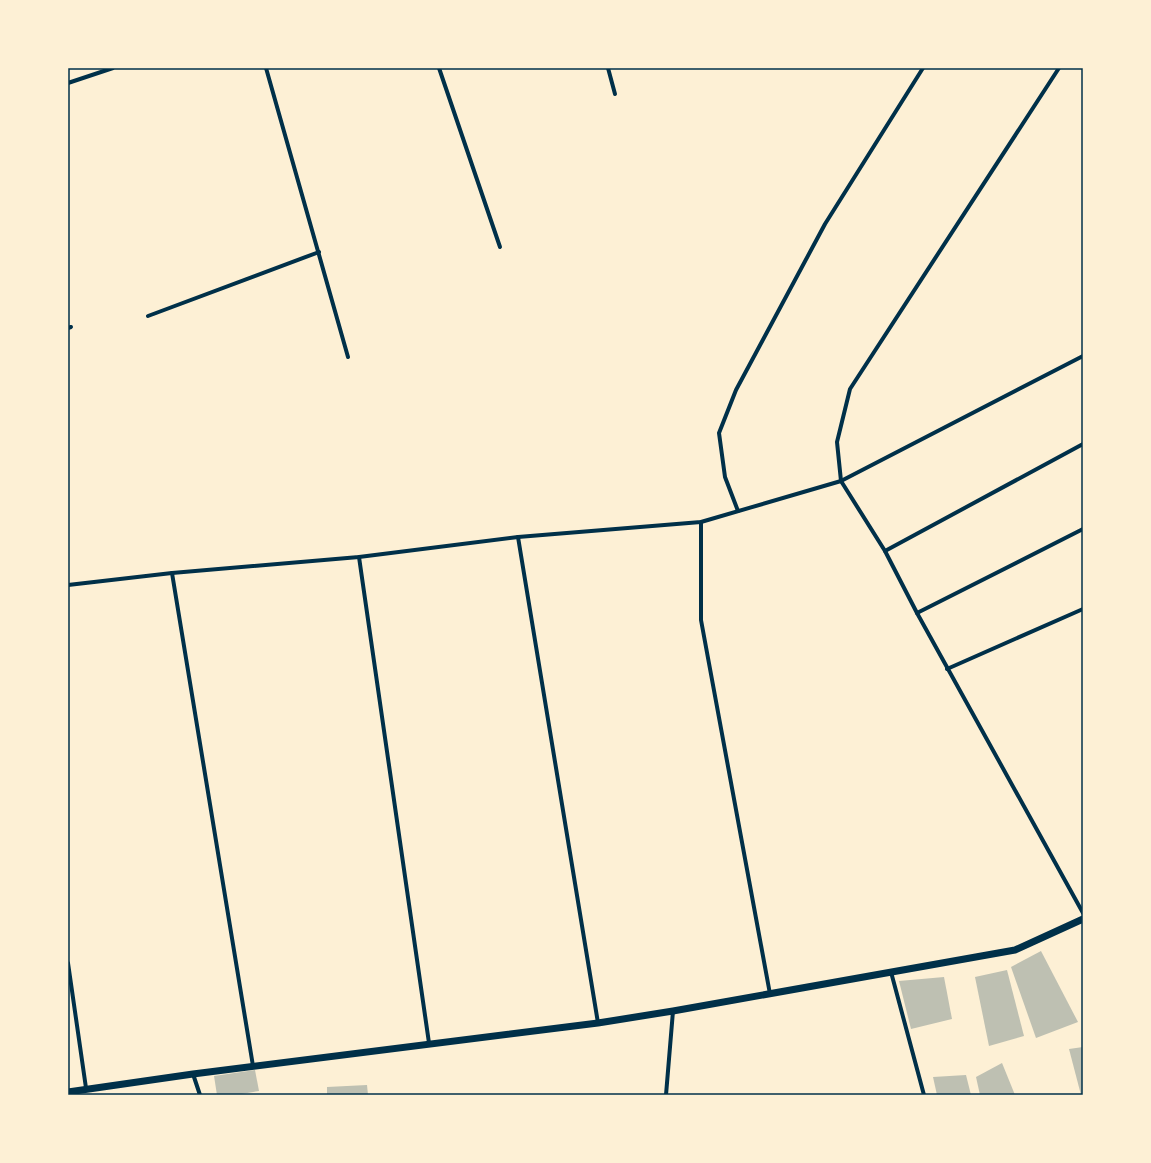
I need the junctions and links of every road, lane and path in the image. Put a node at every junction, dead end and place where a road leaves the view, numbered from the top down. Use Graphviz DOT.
graph roads {
  1 [pos="113,68"];
  2 [pos="266,68"];
  3 [pos="439,68"];
  4 [pos="608,68"];
  5 [pos="923,68"];
  6 [pos="1060,68"];
  7 [pos="101,70"];
  8 [pos="68,82"];
  9 [pos="615,94"];
  10 [pos="500,247"];
  11 [pos="319,252"];
  12 [pos="148,316"];
  13 [pos="1083,356"];
  14 [pos="348,357"];
  15 [pos="1083,444"];
  16 [pos="841,481"];
  17 [pos="738,511"];
  18 [pos="701,522"];
  19 [pos="1083,529"];
  20 [pos="518,537"];
  21 [pos="885,551"];
  22 [pos="359,556"];
  23 [pos="172,573"];
  24 [pos="68,585"];
  25 [pos="1083,609"];
  26 [pos="916,614"];
  27 [pos="947,669"];
  28 [pos="1083,912"];
  29 [pos="1083,919"];
  30 [pos="68,963"];
  31 [pos="891,972"];
  32 [pos="770,994"];
  33 [pos="673,1011"];
  34 [pos="598,1022"];
  35 [pos="429,1043"];
  36 [pos="253,1066"];
  37 [pos="193,1074"];
  38 [pos="86,1088"];
  39 [pos="68,1092"];
  40 [pos="200,1095"];
  41 [pos="666,1095"];
  42 [pos="924,1095"];
  1 -- 7 [label="street"];
  2 -- 11 [label="street"];
  3 -- 10 [label="street"];
  4 -- 9 [label="street"];
  5 -- 17 [label="street"];
  6 -- 16 [label="street"];
  7 -- 8 [label="street"];
  11 -- 12 [label="street"];
  11 -- 14 [label="street"];
  13 -- 16 [label="street"];
  15 -- 21 [label="street"];
  16 -- 17 [label="street"];
  16 -- 21 [label="street"];
  17 -- 18 [label="street"];
  18 -- 20 [label="street"];
  18 -- 32 [label="street"];
  19 -- 26 [label="street"];
  20 -- 22 [label="street"];
  20 -- 34 [label="street"];
  21 -- 26 [label="street"];
  22 -- 23 [label="street"];
  22 -- 35 [label="street"];
  23 -- 24 [label="street"];
  23 -- 36 [label="street"];
  25 -- 27 [label="street"];
  26 -- 27 [label="street"];
  27 -- 28 [label="street"];
  29 -- 31 [label="street"];
  30 -- 38 [label="street"];
  31 -- 32 [label="street"];
  31 -- 42 [label="street"];
  32 -- 33 [label="street"];
  33 -- 34 [label="street"];
  33 -- 41 [label="street"];
  34 -- 35 [label="street"];
  35 -- 36 [label="street"];
  36 -- 37 [label="street"];
  37 -- 38 [label="street"];
  37 -- 40 [label="street"];
  38 -- 39 [label="street"];
}
